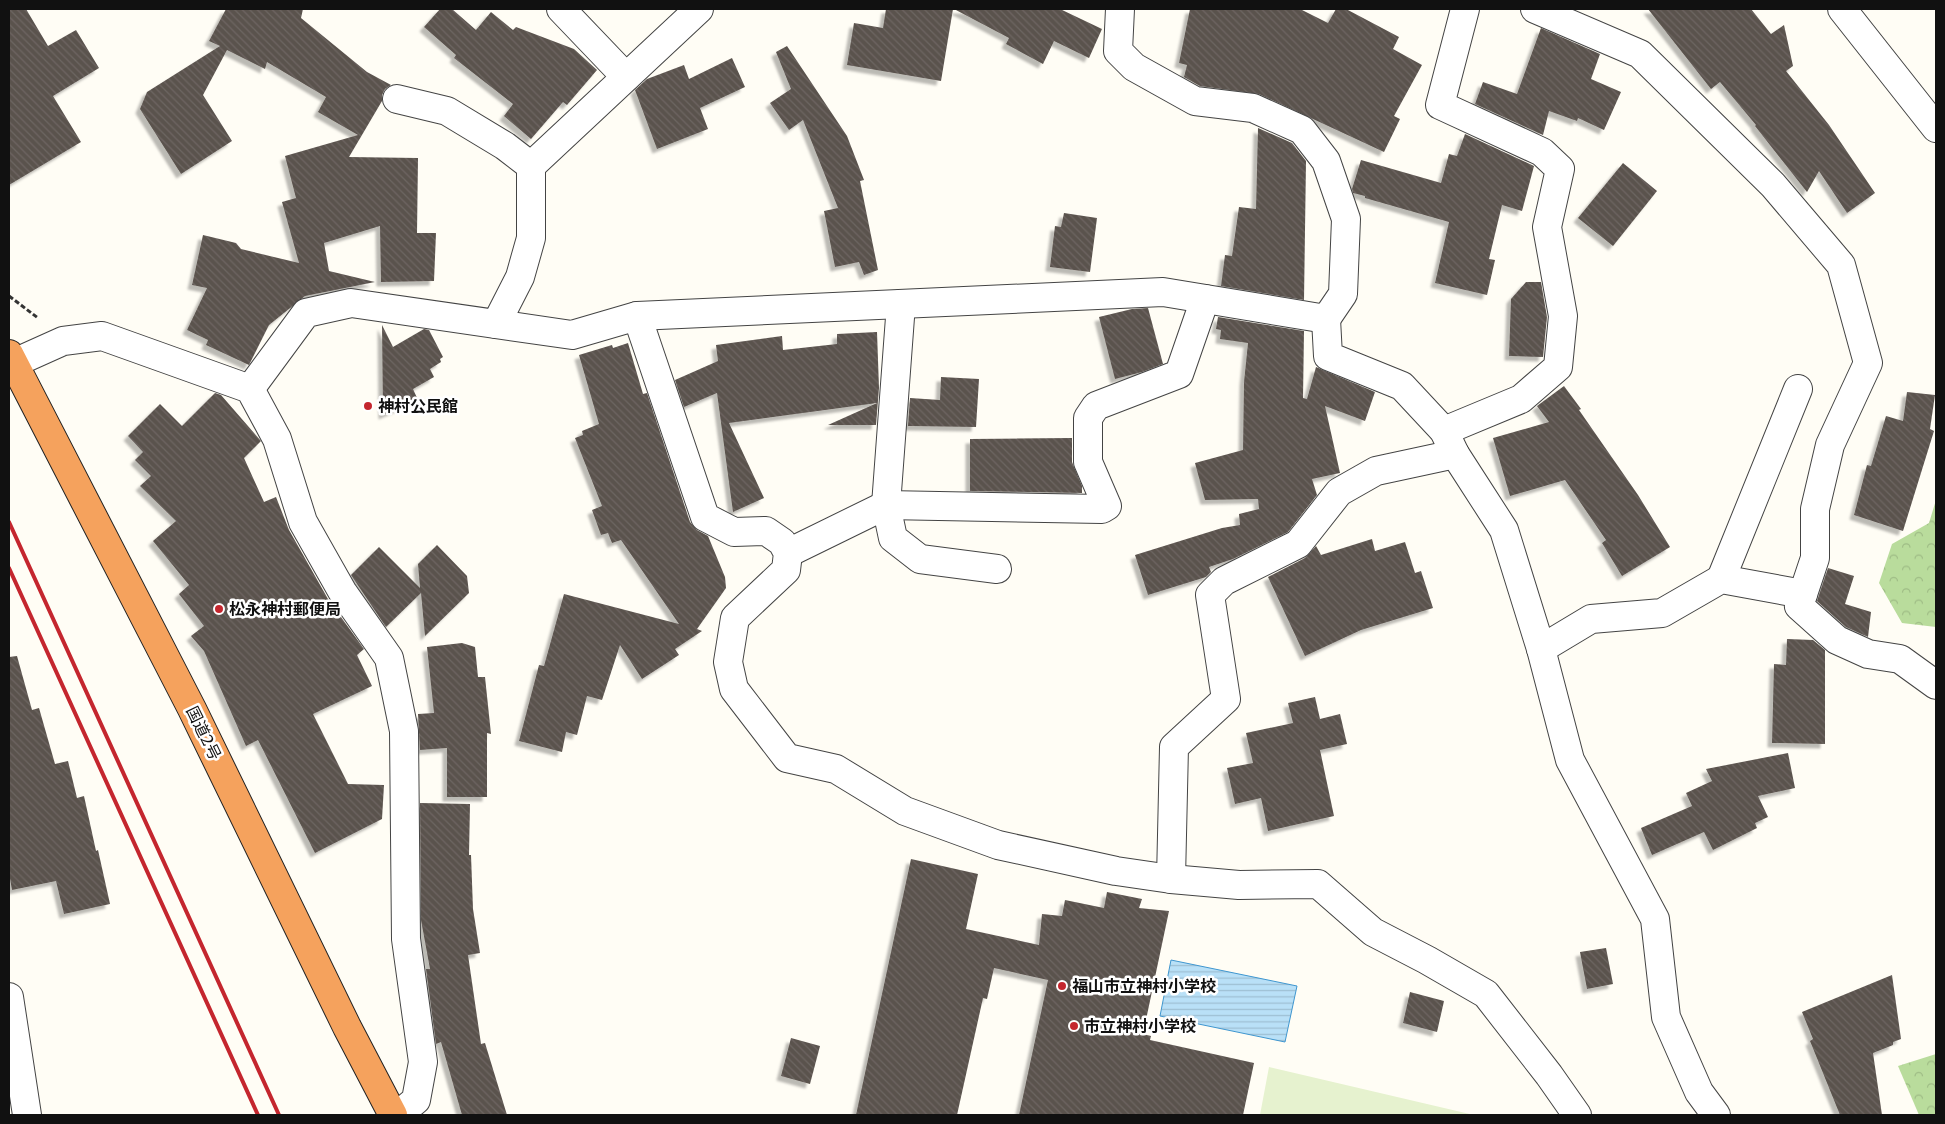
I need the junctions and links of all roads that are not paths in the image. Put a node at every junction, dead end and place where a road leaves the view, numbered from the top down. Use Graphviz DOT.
graph roads {
  1 [pos="561,9"];
  2 [pos="699,9"];
  3 [pos="1120,9"];
  4 [pos="1465,9"];
  5 [pos="1535,9"];
  6 [pos="1842,9"];
  7 [pos="626,77"];
  8 [pos="397,99"];
  9 [pos="1936,128"];
  10 [pos="531,166"];
  11 [pos="1205,299"];
  12 [pos="901,304"];
  13 [pos="637,316"];
  14 [pos="1326,319"];
  15 [pos="496,324"];
  16 [pos="11,359"];
  17 [pos="250,389"];
  18 [pos="1798,389"];
  19 [pos="1450,443"];
  20 [pos="886,505"];
  21 [pos="788,554"];
  22 [pos="997,569"];
  23 [pos="1721,579"];
  24 [pos="1803,594"];
  25 [pos="1541,649"];
  26 [pos="1936,685"];
  27 [pos="1171,879"];
  28 [pos="9,997"];
  29 [pos="27,1115"];
  30 [pos="393,1115"];
  31 [pos="398,1115"];
  32 [pos="1577,1115"];
  33 [pos="1716,1115"];
  1 -- 7 [label="street"];
  2 -- 7 [label="street"];
  3 -- 14 [label="street"];
  4 -- 19 [label="street"];
  5 -- 24 [label="street"];
  6 -- 9 [label="street"];
  7 -- 10 [label="street"];
  8 -- 10 [label="street"];
  10 -- 15 [label="street"];
  11 -- 12 [label="street"];
  11 -- 14 [label="street"];
  11 -- 20 [label="street"];
  12 -- 13 [label="street"];
  12 -- 20 [label="street"];
  13 -- 15 [label="street"];
  13 -- 21 [label="street"];
  14 -- 19 [label="street"];
  15 -- 17 [label="street"];
  16 -- 17 [label="street"];
  16 -- 30 [label="highway, 国道2号"];
  17 -- 31 [label="street"];
  18 -- 23 [label="street"];
  19 -- 25 [label="street"];
  19 -- 27 [label="street"];
  20 -- 21 [label="street"];
  20 -- 22 [label="street"];
  21 -- 27 [label="street"];
  23 -- 24 [label="street"];
  23 -- 25 [label="street"];
  24 -- 26 [label="street"];
  25 -- 33 [label="street"];
  27 -- 32 [label="street"];
  28 -- 29 [label="street"];
}
